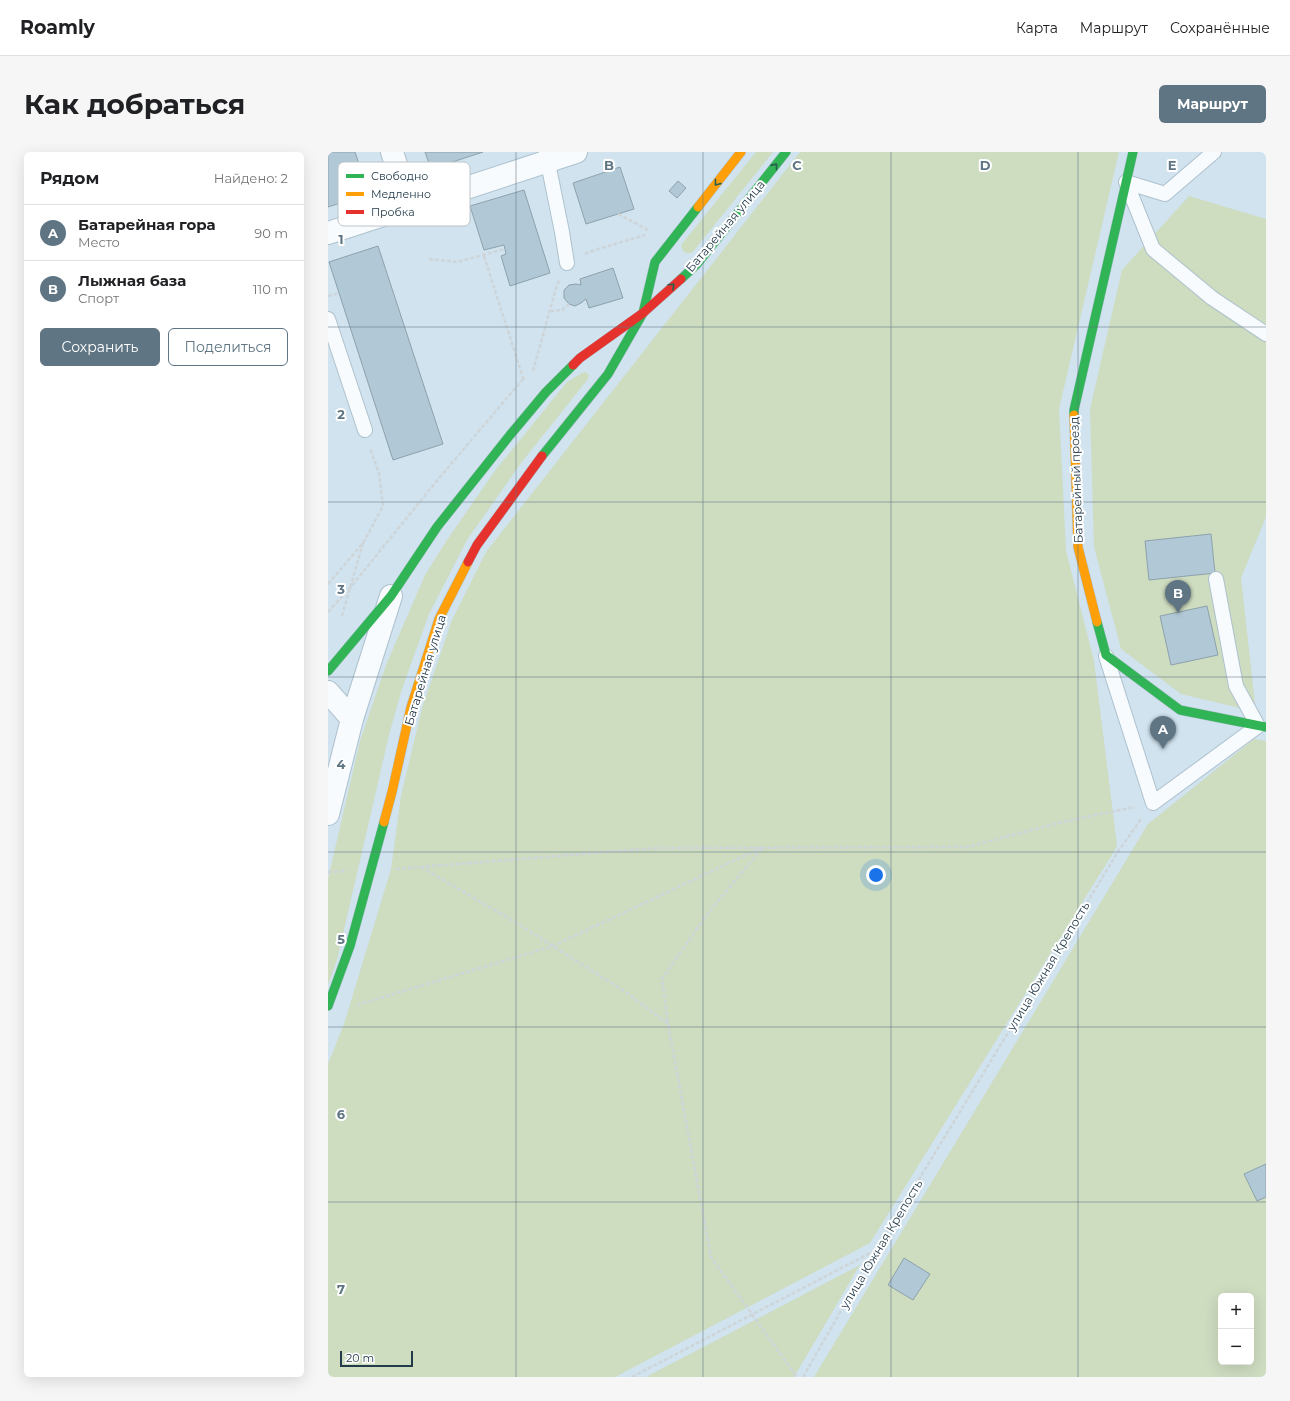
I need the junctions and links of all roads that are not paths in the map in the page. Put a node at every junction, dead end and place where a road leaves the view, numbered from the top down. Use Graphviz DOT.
graph roads {
  1 [pos="392,152"];
  2 [pos="576,152"];
  3 [pos="741,152"];
  4 [pos="786,152"];
  5 [pos="1133,152"];
  6 [pos="1214,152"];
  7 [pos="546,156"];
  8 [pos="395,162"];
  9 [pos="1126,182"];
  10 [pos="470,183"];
  11 [pos="348,226"];
  12 [pos="328,233"];
  13 [pos="567,263"];
  14 [pos="643,312"];
  15 [pos="328,319"];
  16 [pos="1266,334"];
  17 [pos="365,430"];
  18 [pos="1216,579"];
  19 [pos="391,596"];
  20 [pos="1106,655"];
  21 [pos="328,671"];
  22 [pos="328,692"];
  23 [pos="352,719"];
  24 [pos="1262,726"];
  25 [pos="328,814"];
  26 [pos="328,1006"];
  1 -- 8 [label="street"];
  2 -- 7 [label="street"];
  3 -- 14 [label="street, Батарейная улица, one-way"];
  14 -- 4 [label="street, Батарейная улица, one-way"];
  5 -- 9 [label="street, Батарейный проезд"];
  6 -- 9 [label="lane"];
  7 -- 10 [label="street"];
  7 -- 13 [label="lane"];
  9 -- 16 [label="lane"];
  9 -- 20 [label="street, Батарейный проезд"];
  11 -- 12 [label="street"];
  14 -- 19 [label="street, Батарейная улица"];
  14 -- 26 [label="street, Батарейная улица"];
  15 -- 17 [label="lane"];
  18 -- 24 [label="lane"];
  19 -- 21 [label="street"];
  19 -- 23 [label="street, Батарейная улица"];
  20 -- 24 [label="street"];
  20 -- 24 [label="lane, Батарейный проезд"];
  22 -- 23 [label="street"];
  23 -- 25 [label="street, Батарейная улица"];
}
